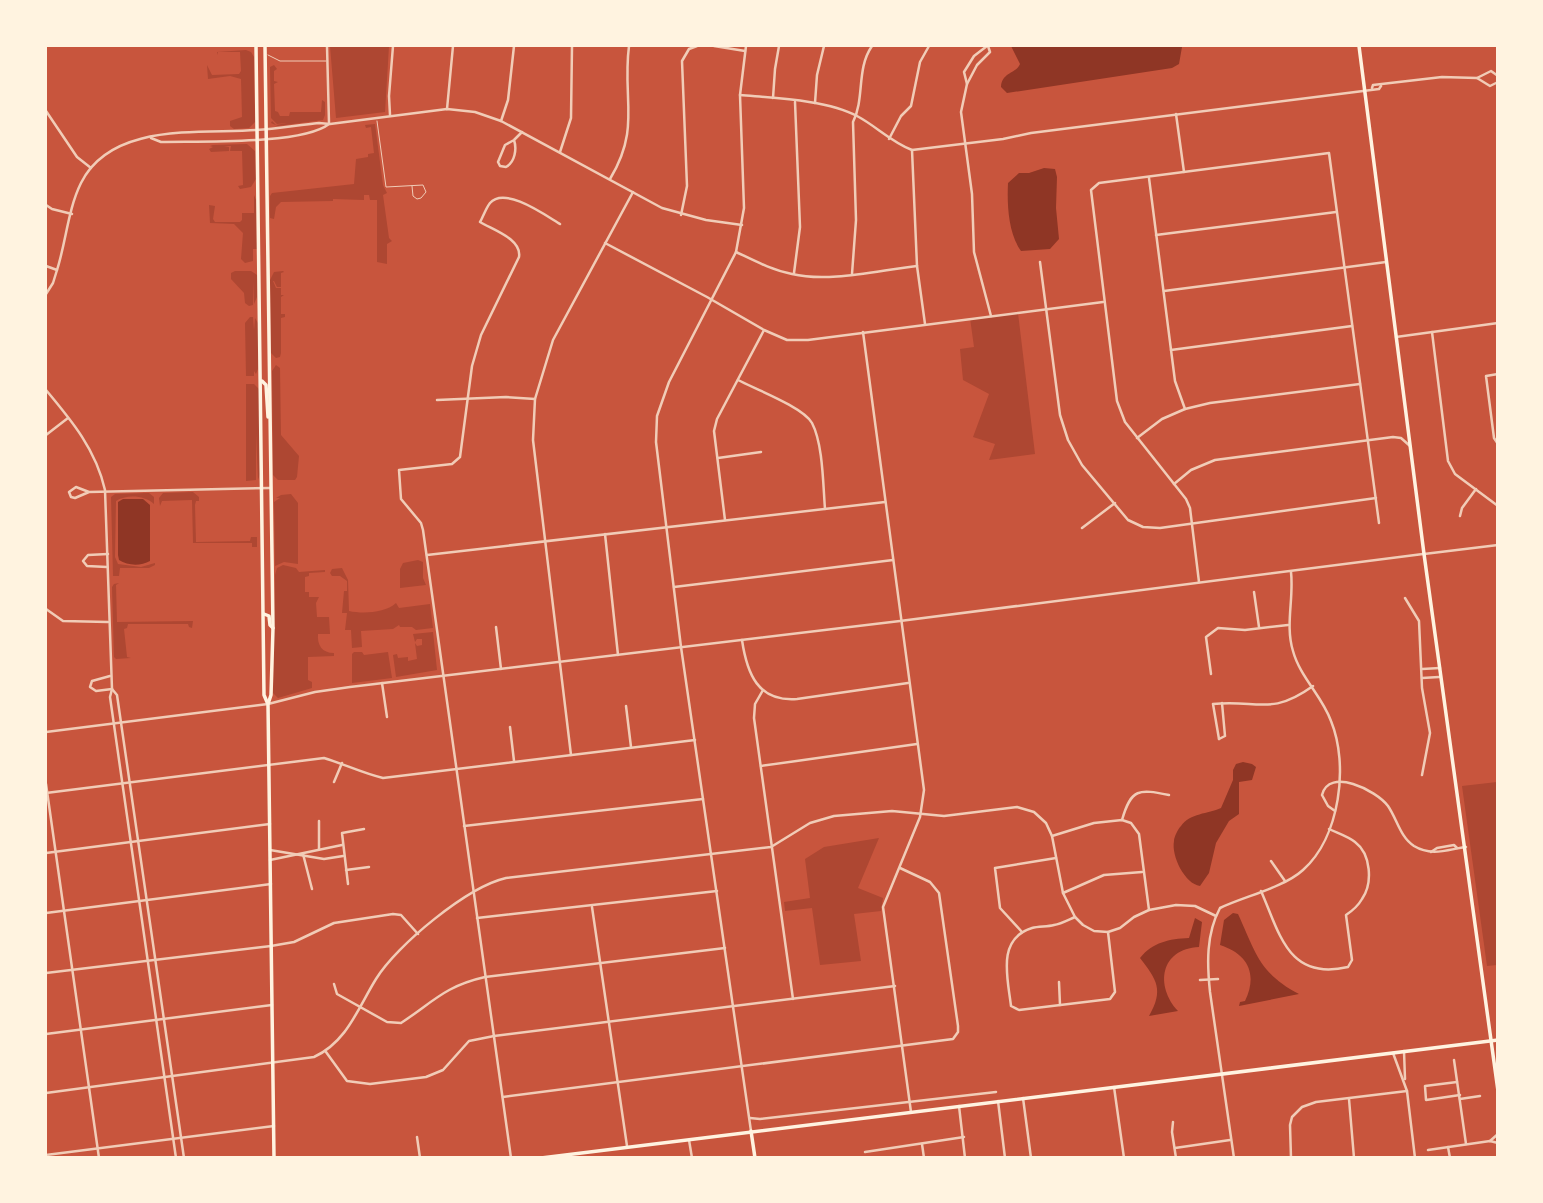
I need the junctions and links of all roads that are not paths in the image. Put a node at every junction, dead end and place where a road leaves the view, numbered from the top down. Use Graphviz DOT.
graph roads {
  1 [pos="257,46"];
  2 [pos="264,46"];
  3 [pos="327,46"];
  4 [pos="393,46"];
  5 [pos="453,46"];
  6 [pos="514,46"];
  7 [pos="572,46"];
  8 [pos="629,46"];
  9 [pos="696,46"];
  10 [pos="714,46"];
  11 [pos="746,46"];
  12 [pos="779,46"];
  13 [pos="824,46"];
  14 [pos="872,46"];
  15 [pos="929,46"];
  16 [pos="987,46"];
  17 [pos="1359,46"];
  18 [pos="745,51"];
  19 [pos="265,52"];
  20 [pos="328,61"];
  21 [pos="1497,76"];
  22 [pos="1477,78"];
  23 [pos="1497,82"];
  24 [pos="967,84"];
  25 [pos="1364,89"];
  26 [pos="740,95"];
  27 [pos="773,98"];
  28 [pos="795,102"];
  29 [pos="815,103"];
  30 [pos="447,109"];
  31 [pos="46,111"];
  32 [pos="1176,114"];
  33 [pos="390,115"];
  34 [pos="856,116"];
  35 [pos="377,117"];
  36 [pos="501,121"];
  37 [pos="330,124"];
  38 [pos="266,129"];
  39 [pos="258,130"];
  40 [pos="522,132"];
  41 [pos="150,138"];
  42 [pos="266,139"];
  43 [pos="889,139"];
  44 [pos="258,140"];
  45 [pos="514,140"];
  46 [pos="967,145"];
  47 [pos="912,150"];
  48 [pos="560,152"];
  49 [pos="91,168"];
  50 [pos="1184,172"];
  51 [pos="1149,177"];
  52 [pos="610,179"];
  53 [pos="412,186"];
  54 [pos="633,191"];
  55 [pos="46,205"];
  56 [pos="1337,212"];
  57 [pos="72,214"];
  58 [pos="681,215"];
  59 [pos="560,224"];
  60 [pos="742,225"];
  61 [pos="1156,235"];
  62 [pos="605,243"];
  63 [pos="736,252"];
  64 [pos="1041,262"];
  65 [pos="1387,262"];
  66 [pos="917,265"];
  67 [pos="46,266"];
  68 [pos="1345,268"];
  69 [pos="57,270"];
  70 [pos="852,274"];
  71 [pos="794,275"];
  72 [pos="1164,291"];
  73 [pos="46,294"];
  74 [pos="712,300"];
  75 [pos="1105,302"];
  76 [pos="1046,309"];
  77 [pos="991,316"];
  78 [pos="1497,323"];
  79 [pos="925,324"];
  80 [pos="1352,326"];
  81 [pos="764,330"];
  82 [pos="863,332"];
  83 [pos="1432,332"];
  84 [pos="1396,337"];
  85 [pos="1171,350"];
  86 [pos="1497,374"];
  87 [pos="261,380"];
  88 [pos="738,380"];
  89 [pos="1360,384"];
  90 [pos="46,390"];
  91 [pos="467,398"];
  92 [pos="535,398"];
  93 [pos="437,400"];
  94 [pos="1185,409"];
  95 [pos="69,417"];
  96 [pos="270,422"];
  97 [pos="46,435"];
  98 [pos="1137,438"];
  99 [pos="1368,441"];
  100 [pos="1497,444"];
  101 [pos="1410,446"];
  102 [pos="761,452"];
  103 [pos="718,458"];
  104 [pos="1174,484"];
  105 [pos="263,488"];
  106 [pos="270,488"];
  107 [pos="1476,489"];
  108 [pos="105,490"];
  109 [pos="89,492"];
  110 [pos="1376,498"];
  111 [pos="885,502"];
  112 [pos="1115,503"];
  113 [pos="1497,506"];
  114 [pos="825,509"];
  115 [pos="1460,516"];
  116 [pos="725,520"];
  117 [pos="1192,523"];
  118 [pos="1379,523"];
  119 [pos="667,527"];
  120 [pos="1082,528"];
  121 [pos="605,534"];
  122 [pos="547,540"];
  123 [pos="1497,545"];
  124 [pos="108,554"];
  125 [pos="1424,554"];
  126 [pos="427,555"];
  127 [pos="893,560"];
  128 [pos="107,567"];
  129 [pos="1291,570"];
  130 [pos="1199,582"];
  131 [pos="674,587"];
  132 [pos="1254,592"];
  133 [pos="1405,598"];
  134 [pos="46,609"];
  135 [pos="264,614"];
  136 [pos="900,621"];
  137 [pos="109,622"];
  138 [pos="1289,625"];
  139 [pos="496,627"];
  140 [pos="1259,627"];
  141 [pos="273,628"];
  142 [pos="742,640"];
  143 [pos="681,647"];
  144 [pos="618,655"];
  145 [pos="561,662"];
  146 [pos="501,668"];
  147 [pos="1421,668"];
  148 [pos="1440,668"];
  149 [pos="1211,674"];
  150 [pos="110,676"];
  151 [pos="442,676"];
  152 [pos="1441,676"];
  153 [pos="1422,678"];
  154 [pos="382,683"];
  155 [pos="909,683"];
  156 [pos="1313,687"];
  157 [pos="112,689"];
  158 [pos="763,690"];
  159 [pos="1222,703"];
  160 [pos="268,704"];
  161 [pos="626,706"];
  162 [pos="387,717"];
  163 [pos="121,723"];
  164 [pos="114,724"];
  165 [pos="510,727"];
  166 [pos="46,732"];
  167 [pos="695,740"];
  168 [pos="918,744"];
  169 [pos="631,747"];
  170 [pos="571,755"];
  171 [pos="514,761"];
  172 [pos="342,763"];
  173 [pos="269,765"];
  174 [pos="761,766"];
  175 [pos="455,768"];
  176 [pos="1422,775"];
  177 [pos="130,782"];
  178 [pos="334,782"];
  179 [pos="1342,782"];
  180 [pos="122,783"];
  181 [pos="46,784"];
  182 [pos="46,793"];
  183 [pos="1169,795"];
  184 [pos="703,799"];
  185 [pos="1335,811"];
  186 [pos="920,814"];
  187 [pos="1122,820"];
  188 [pos="319,821"];
  189 [pos="270,824"];
  190 [pos="464,826"];
  191 [pos="364,829"];
  192 [pos="1329,829"];
  193 [pos="1052,836"];
  194 [pos="139,841"];
  195 [pos="130,842"];
  196 [pos="342,845"];
  197 [pos="771,847"];
  198 [pos="1466,847"];
  199 [pos="319,849"];
  200 [pos="270,850"];
  201 [pos="55,851"];
  202 [pos="46,853"];
  203 [pos="303,854"];
  204 [pos="711,855"];
  205 [pos="343,856"];
  206 [pos="1056,858"];
  207 [pos="270,860"];
  208 [pos="1271,861"];
  209 [pos="369,867"];
  210 [pos="899,867"];
  211 [pos="346,870"];
  212 [pos="1143,872"];
  213 [pos="1285,881"];
  214 [pos="271,884"];
  215 [pos="348,884"];
  216 [pos="312,889"];
  217 [pos="716,891"];
  218 [pos="1261,891"];
  219 [pos="472,892"];
  220 [pos="1062,893"];
  221 [pos="147,899"];
  222 [pos="139,900"];
  223 [pos="592,907"];
  224 [pos="1149,910"];
  225 [pos="63,911"];
  226 [pos="46,913"];
  227 [pos="1075,916"];
  228 [pos="1216,916"];
  229 [pos="477,918"];
  230 [pos="1022,932"];
  231 [pos="1108,932"];
  232 [pos="418,934"];
  233 [pos="271,946"];
  234 [pos="725,948"];
  235 [pos="156,959"];
  236 [pos="147,960"];
  237 [pos="600,963"];
  238 [pos="72,970"];
  239 [pos="46,973"];
  240 [pos="485,976"];
  241 [pos="1209,979"];
  242 [pos="1218,979"];
  243 [pos="1200,980"];
  244 [pos="1059,982"];
  245 [pos="334,984"];
  246 [pos="895,986"];
  247 [pos="793,999"];
  248 [pos="272,1005"];
  249 [pos="1060,1005"];
  250 [pos="360,1007"];
  251 [pos="734,1007"];
  252 [pos="164,1019"];
  253 [pos="156,1020"];
  254 [pos="608,1022"];
  255 [pos="80,1029"];
  256 [pos="46,1034"];
  257 [pos="494,1036"];
  258 [pos="1497,1040"];
  259 [pos="1491,1041"];
  260 [pos="903,1046"];
  261 [pos="1404,1051"];
  262 [pos="326,1052"];
  263 [pos="1392,1053"];
  264 [pos="1454,1060"];
  265 [pos="273,1064"];
  266 [pos="743,1068"];
  267 [pos="1223,1074"];
  268 [pos="173,1077"];
  269 [pos="165,1078"];
  270 [pos="618,1082"];
  271 [pos="1405,1082"];
  272 [pos="1457,1082"];
  273 [pos="89,1087"];
  274 [pos="1114,1087"];
  275 [pos="1407,1091"];
  276 [pos="1497,1091"];
  277 [pos="996,1092"];
  278 [pos="46,1093"];
  279 [pos="1480,1096"];
  280 [pos="503,1097"];
  281 [pos="1460,1097"];
  282 [pos="1023,1098"];
  283 [pos="1349,1099"];
  284 [pos="998,1101"];
  285 [pos="910,1102"];
  286 [pos="959,1106"];
  287 [pos="911,1112"];
  288 [pos="750,1118"];
  289 [pos="1173,1122"];
  290 [pos="274,1126"];
  291 [pos="751,1131"];
  292 [pos="1497,1134"];
  293 [pos="417,1137"];
  294 [pos="181,1138"];
  295 [pos="964,1138"];
  296 [pos="173,1139"];
  297 [pos="689,1139"];
  298 [pos="1231,1139"];
  299 [pos="1490,1141"];
  300 [pos="1497,1143"];
  301 [pos="922,1144"];
  302 [pos="1466,1144"];
  303 [pos="627,1146"];
  304 [pos="1448,1147"];
  305 [pos="97,1148"];
  306 [pos="1175,1148"];
  307 [pos="1428,1150"];
  308 [pos="865,1153"];
  309 [pos="46,1155"];
  310 [pos="574,1155"];
  311 [pos="99,1157"];
  312 [pos="176,1157"];
  313 [pos="184,1157"];
  314 [pos="274,1157"];
  315 [pos="420,1157"];
  316 [pos="511,1157"];
  317 [pos="541,1157"];
  318 [pos="692,1157"];
  319 [pos="755,1157"];
  320 [pos="924,1157"];
  321 [pos="965,1157"];
  322 [pos="1005,1157"];
  323 [pos="1031,1157"];
  324 [pos="1124,1157"];
  325 [pos="1175,1157"];
  326 [pos="1234,1157"];
  327 [pos="1291,1157"];
  328 [pos="1354,1157"];
  329 [pos="1415,1157"];
  330 [pos="1450,1157"];
  1 -- 39 [label="main road"];
  2 -- 19 [label="main road"];
  3 -- 20 [label="street"];
  4 -- 33 [label="street"];
  5 -- 30 [label="street"];
  6 -- 36 [label="street"];
  7 -- 48 [label="street"];
  8 -- 52 [label="street"];
  9 -- 58 [label="street"];
  10 -- 18 [label="street"];
  11 -- 18 [label="street"];
  12 -- 27 [label="street"];
  13 -- 29 [label="street"];
  14 -- 34 [label="street"];
  15 -- 43 [label="street"];
  16 -- 24 [label="street"];
  16 -- 24 [label="street"];
  17 -- 25 [label="main road"];
  18 -- 26 [label="street"];
  19 -- 20 [label="lane"];
  19 -- 38 [label="main road"];
  20 -- 37 [label="street"];
  21 -- 22 [label="street"];
  22 -- 23 [label="street"];
  22 -- 25 [label="street"];
  24 -- 46 [label="street"];
  25 -- 32 [label="street"];
  25 -- 65 [label="main road"];
  26 -- 27 [label="street"];
  26 -- 60 [label="street"];
  27 -- 28 [label="street"];
  28 -- 29 [label="street"];
  28 -- 71 [label="street"];
  29 -- 34 [label="street"];
  30 -- 33 [label="street"];
  30 -- 36 [label="street"];
  31 -- 49 [label="street"];
  32 -- 46 [label="street"];
  32 -- 50 [label="street"];
  33 -- 35 [label="street"];
  34 -- 43 [label="street"];
  34 -- 70 [label="street"];
  35 -- 37 [label="street"];
  35 -- 53 [label="lane"];
  36 -- 40 [label="street"];
  37 -- 38 [label="street"];
  37 -- 42 [label="street"];
  38 -- 39 [label="street"];
  38 -- 42 [label="main road"];
  39 -- 41 [label="street"];
  39 -- 44 [label="main road"];
  40 -- 45 [label="street"];
  40 -- 48 [label="street"];
  41 -- 44 [label="street"];
  41 -- 49 [label="street"];
  42 -- 44 [label="street"];
  42 -- 96 [label="main road"];
  43 -- 47 [label="street"];
  44 -- 87 [label="main road"];
  45 -- 45 [label="street"];
  46 -- 47 [label="street"];
  46 -- 77 [label="street"];
  47 -- 66 [label="street"];
  48 -- 52 [label="street"];
  49 -- 57 [label="street"];
  50 -- 51 [label="street"];
  50 -- 56 [label="street"];
  51 -- 61 [label="street"];
  51 -- 75 [label="street"];
  52 -- 54 [label="street"];
  53 -- 53 [label="lane"];
  54 -- 58 [label="street"];
  54 -- 62 [label="street"];
  55 -- 57 [label="street"];
  56 -- 61 [label="street"];
  56 -- 68 [label="street"];
  57 -- 69 [label="street"];
  58 -- 60 [label="street"];
  59 -- 91 [label="street"];
  60 -- 63 [label="street"];
  61 -- 72 [label="street"];
  62 -- 74 [label="street"];
  62 -- 92 [label="street"];
  63 -- 71 [label="street"];
  63 -- 74 [label="street"];
  64 -- 76 [label="street"];
  65 -- 68 [label="street"];
  65 -- 84 [label="main road"];
  66 -- 70 [label="street"];
  66 -- 79 [label="street"];
  67 -- 69 [label="street"];
  68 -- 72 [label="street"];
  68 -- 80 [label="street"];
  69 -- 73 [label="street"];
  70 -- 71 [label="street"];
  72 -- 85 [label="street"];
  74 -- 81 [label="street"];
  74 -- 119 [label="street"];
  75 -- 76 [label="street"];
  75 -- 98 [label="street"];
  76 -- 77 [label="street"];
  76 -- 112 [label="street"];
  77 -- 79 [label="street"];
  78 -- 83 [label="street"];
  79 -- 82 [label="street"];
  80 -- 85 [label="street"];
  80 -- 89 [label="street"];
  81 -- 82 [label="street"];
  81 -- 88 [label="street"];
  82 -- 111 [label="street"];
  83 -- 84 [label="street"];
  83 -- 107 [label="street"];
  84 -- 101 [label="main road"];
  85 -- 94 [label="street"];
  86 -- 100 [label="street"];
  87 -- 96 [label="main road"];
  87 -- 105 [label="main road"];
  88 -- 103 [label="street"];
  88 -- 114 [label="street"];
  89 -- 94 [label="street"];
  89 -- 99 [label="street"];
  90 -- 95 [label="street"];
  91 -- 92 [label="street"];
  91 -- 93 [label="street"];
  91 -- 126 [label="street"];
  92 -- 122 [label="street"];
  94 -- 98 [label="street"];
  95 -- 97 [label="street"];
  95 -- 108 [label="street"];
  96 -- 106 [label="main road"];
  98 -- 104 [label="street"];
  99 -- 101 [label="street"];
  99 -- 104 [label="street"];
  99 -- 110 [label="street"];
  101 -- 125 [label="main road"];
  102 -- 103 [label="street"];
  103 -- 116 [label="street"];
  104 -- 117 [label="street"];
  105 -- 106 [label="street"];
  105 -- 108 [label="street"];
  105 -- 135 [label="main road"];
  106 -- 141 [label="main road"];
  107 -- 113 [label="street"];
  107 -- 115 [label="street"];
  108 -- 109 [label="street"];
  108 -- 124 [label="street"];
  109 -- 109 [label="street"];
  110 -- 117 [label="street"];
  110 -- 118 [label="street"];
  111 -- 114 [label="street"];
  111 -- 127 [label="street"];
  112 -- 117 [label="street"];
  112 -- 120 [label="street"];
  114 -- 116 [label="street"];
  116 -- 119 [label="street"];
  117 -- 130 [label="street"];
  119 -- 121 [label="street"];
  119 -- 131 [label="street"];
  121 -- 122 [label="street"];
  121 -- 144 [label="street"];
  122 -- 126 [label="street"];
  122 -- 145 [label="street"];
  123 -- 125 [label="street"];
  124 -- 128 [label="street"];
  124 -- 128 [label="street"];
  125 -- 129 [label="street"];
  125 -- 148 [label="main road"];
  126 -- 151 [label="street"];
  127 -- 131 [label="street"];
  127 -- 136 [label="street"];
  128 -- 137 [label="street"];
  129 -- 130 [label="street"];
  129 -- 138 [label="street"];
  130 -- 136 [label="street"];
  131 -- 143 [label="street"];
  132 -- 140 [label="street"];
  133 -- 147 [label="street"];
  134 -- 137 [label="street"];
  135 -- 141 [label="main road"];
  135 -- 160 [label="main road"];
  136 -- 142 [label="street"];
  136 -- 155 [label="street"];
  137 -- 150 [label="street"];
  138 -- 140 [label="street"];
  138 -- 156 [label="street"];
  139 -- 146 [label="street"];
  140 -- 149 [label="street"];
  141 -- 160 [label="main road"];
  142 -- 143 [label="street"];
  142 -- 158 [label="street"];
  143 -- 144 [label="street"];
  143 -- 167 [label="street"];
  144 -- 145 [label="street"];
  145 -- 146 [label="street"];
  145 -- 170 [label="street"];
  146 -- 151 [label="street"];
  147 -- 148 [label="street"];
  147 -- 153 [label="street"];
  148 -- 152 [label="main road"];
  150 -- 157 [label="street"];
  150 -- 157 [label="street"];
  151 -- 154 [label="street"];
  151 -- 175 [label="street"];
  152 -- 153 [label="street"];
  152 -- 198 [label="main road"];
  153 -- 176 [label="street"];
  154 -- 160 [label="street"];
  154 -- 162 [label="street"];
  155 -- 158 [label="street"];
  155 -- 168 [label="street"];
  156 -- 159 [label="street"];
  156 -- 179 [label="street"];
  157 -- 163 [label="street"];
  157 -- 164 [label="street"];
  158 -- 174 [label="street"];
  159 -- 159 [label="street"];
  160 -- 163 [label="street"];
  160 -- 173 [label="main road"];
  161 -- 169 [label="street"];
  163 -- 164 [label="street"];
  163 -- 177 [label="street"];
  164 -- 166 [label="street"];
  164 -- 180 [label="street"];
  165 -- 171 [label="street"];
  167 -- 169 [label="street"];
  167 -- 184 [label="street"];
  168 -- 174 [label="street"];
  168 -- 186 [label="street"];
  169 -- 170 [label="street"];
  170 -- 171 [label="street"];
  171 -- 175 [label="street"];
  172 -- 173 [label="street"];
  172 -- 175 [label="street"];
  172 -- 178 [label="street"];
  173 -- 177 [label="street"];
  173 -- 189 [label="main road"];
  174 -- 197 [label="street"];
  175 -- 190 [label="street"];
  177 -- 180 [label="street"];
  177 -- 194 [label="street"];
  179 -- 185 [label="street"];
  179 -- 185 [label="street"];
  179 -- 198 [label="street"];
  180 -- 182 [label="street"];
  180 -- 195 [label="street"];
  181 -- 182 [label="street"];
  182 -- 201 [label="street"];
  183 -- 187 [label="street"];
  184 -- 190 [label="street"];
  184 -- 204 [label="street"];
  185 -- 192 [label="street"];
  186 -- 193 [label="street"];
  186 -- 197 [label="street"];
  186 -- 210 [label="street"];
  187 -- 193 [label="street"];
  187 -- 212 [label="street"];
  188 -- 199 [label="street"];
  189 -- 194 [label="street"];
  189 -- 200 [label="main road"];
  190 -- 219 [label="street"];
  191 -- 196 [label="street"];
  192 -- 213 [label="street"];
  192 -- 218 [label="street"];
  193 -- 206 [label="street"];
  194 -- 195 [label="street"];
  194 -- 221 [label="street"];
  195 -- 201 [label="street"];
  195 -- 222 [label="street"];
  196 -- 199 [label="street"];
  196 -- 205 [label="street"];
  197 -- 204 [label="street"];
  197 -- 247 [label="street"];
  198 -- 259 [label="main road"];
  199 -- 203 [label="street"];
  200 -- 203 [label="street"];
  200 -- 207 [label="main road"];
  201 -- 202 [label="street"];
  201 -- 225 [label="street"];
  203 -- 205 [label="street"];
  203 -- 207 [label="street"];
  203 -- 216 [label="street"];
  204 -- 217 [label="street"];
  204 -- 219 [label="street"];
  205 -- 211 [label="street"];
  206 -- 220 [label="street"];
  206 -- 230 [label="street"];
  207 -- 214 [label="main road"];
  208 -- 213 [label="street"];
  209 -- 211 [label="street"];
  210 -- 246 [label="street"];
  210 -- 260 [label="street"];
  211 -- 215 [label="street"];
  212 -- 220 [label="street"];
  212 -- 224 [label="street"];
  213 -- 218 [label="street"];
  214 -- 221 [label="street"];
  214 -- 233 [label="main road"];
  217 -- 223 [label="street"];
  217 -- 234 [label="street"];
  218 -- 228 [label="street"];
  219 -- 229 [label="street"];
  219 -- 232 [label="street"];
  220 -- 227 [label="street"];
  221 -- 222 [label="street"];
  221 -- 235 [label="street"];
  222 -- 225 [label="street"];
  222 -- 236 [label="street"];
  223 -- 229 [label="street"];
  223 -- 237 [label="street"];
  224 -- 228 [label="street"];
  224 -- 231 [label="street"];
  225 -- 226 [label="street"];
  225 -- 238 [label="street"];
  227 -- 230 [label="street"];
  227 -- 231 [label="street"];
  228 -- 241 [label="street"];
  229 -- 240 [label="street"];
  230 -- 249 [label="street"];
  231 -- 249 [label="street"];
  232 -- 233 [label="street"];
  232 -- 250 [label="street"];
  233 -- 235 [label="street"];
  233 -- 248 [label="main road"];
  234 -- 237 [label="street"];
  234 -- 251 [label="street"];
  235 -- 236 [label="street"];
  235 -- 252 [label="street"];
  236 -- 238 [label="street"];
  236 -- 253 [label="street"];
  237 -- 240 [label="street"];
  237 -- 254 [label="street"];
  238 -- 239 [label="street"];
  238 -- 255 [label="street"];
  240 -- 250 [label="street"];
  240 -- 257 [label="street"];
  241 -- 242 [label="street"];
  241 -- 243 [label="street"];
  241 -- 267 [label="street"];
  244 -- 249 [label="street"];
  245 -- 250 [label="street"];
  246 -- 247 [label="street"];
  246 -- 260 [label="street"];
  247 -- 251 [label="street"];
  248 -- 252 [label="street"];
  248 -- 265 [label="main road"];
  250 -- 262 [label="street"];
  251 -- 254 [label="street"];
  251 -- 266 [label="street"];
  252 -- 253 [label="street"];
  252 -- 268 [label="street"];
  253 -- 255 [label="street"];
  253 -- 269 [label="street"];
  254 -- 257 [label="street"];
  254 -- 270 [label="street"];
  255 -- 256 [label="street"];
  255 -- 273 [label="street"];
  257 -- 262 [label="street"];
  257 -- 280 [label="street"];
  258 -- 259 [label="main road"];
  259 -- 261 [label="main road"];
  259 -- 276 [label="main road"];
  260 -- 266 [label="street"];
  260 -- 285 [label="street"];
  261 -- 263 [label="main road"];
  261 -- 271 [label="street"];
  262 -- 265 [label="street"];
  263 -- 267 [label="main road"];
  263 -- 271 [label="street"];
  264 -- 272 [label="street"];
  265 -- 268 [label="street"];
  265 -- 290 [label="main road"];
  266 -- 270 [label="street"];
  266 -- 288 [label="street"];
  267 -- 274 [label="main road"];
  267 -- 298 [label="street"];
  268 -- 269 [label="street"];
  268 -- 294 [label="street"];
  269 -- 273 [label="street"];
  269 -- 296 [label="street"];
  270 -- 280 [label="street"];
  270 -- 303 [label="street"];
  271 -- 275 [label="street"];
  272 -- 281 [label="street"];
  272 -- 281 [label="street"];
  273 -- 278 [label="street"];
  273 -- 305 [label="street"];
  274 -- 282 [label="main road"];
  274 -- 324 [label="street"];
  275 -- 283 [label="street"];
  275 -- 329 [label="street"];
  277 -- 285 [label="street"];
  279 -- 281 [label="street"];
  280 -- 316 [label="street"];
  281 -- 302 [label="street"];
  282 -- 284 [label="main road"];
  282 -- 323 [label="street"];
  283 -- 327 [label="street"];
  283 -- 328 [label="street"];
  284 -- 286 [label="main road"];
  284 -- 322 [label="street"];
  285 -- 287 [label="street"];
  285 -- 288 [label="street"];
  286 -- 287 [label="main road"];
  286 -- 295 [label="street"];
  287 -- 291 [label="main road"];
  288 -- 291 [label="street"];
  289 -- 306 [label="street"];
  290 -- 294 [label="street"];
  290 -- 314 [label="main road"];
  291 -- 297 [label="main road"];
  291 -- 319 [label="main road"];
  292 -- 299 [label="street"];
  293 -- 315 [label="street"];
  294 -- 296 [label="street"];
  294 -- 313 [label="street"];
  295 -- 301 [label="street"];
  295 -- 321 [label="street"];
  296 -- 305 [label="street"];
  296 -- 312 [label="street"];
  297 -- 303 [label="main road"];
  297 -- 318 [label="street"];
  298 -- 306 [label="street"];
  298 -- 326 [label="street"];
  299 -- 300 [label="street"];
  299 -- 302 [label="street"];
  301 -- 308 [label="street"];
  301 -- 320 [label="street"];
  302 -- 304 [label="street"];
  303 -- 310 [label="main road"];
  304 -- 307 [label="street"];
  304 -- 330 [label="street"];
  305 -- 309 [label="street"];
  305 -- 311 [label="street"];
  306 -- 325 [label="street"];
  310 -- 317 [label="main road"];
}
